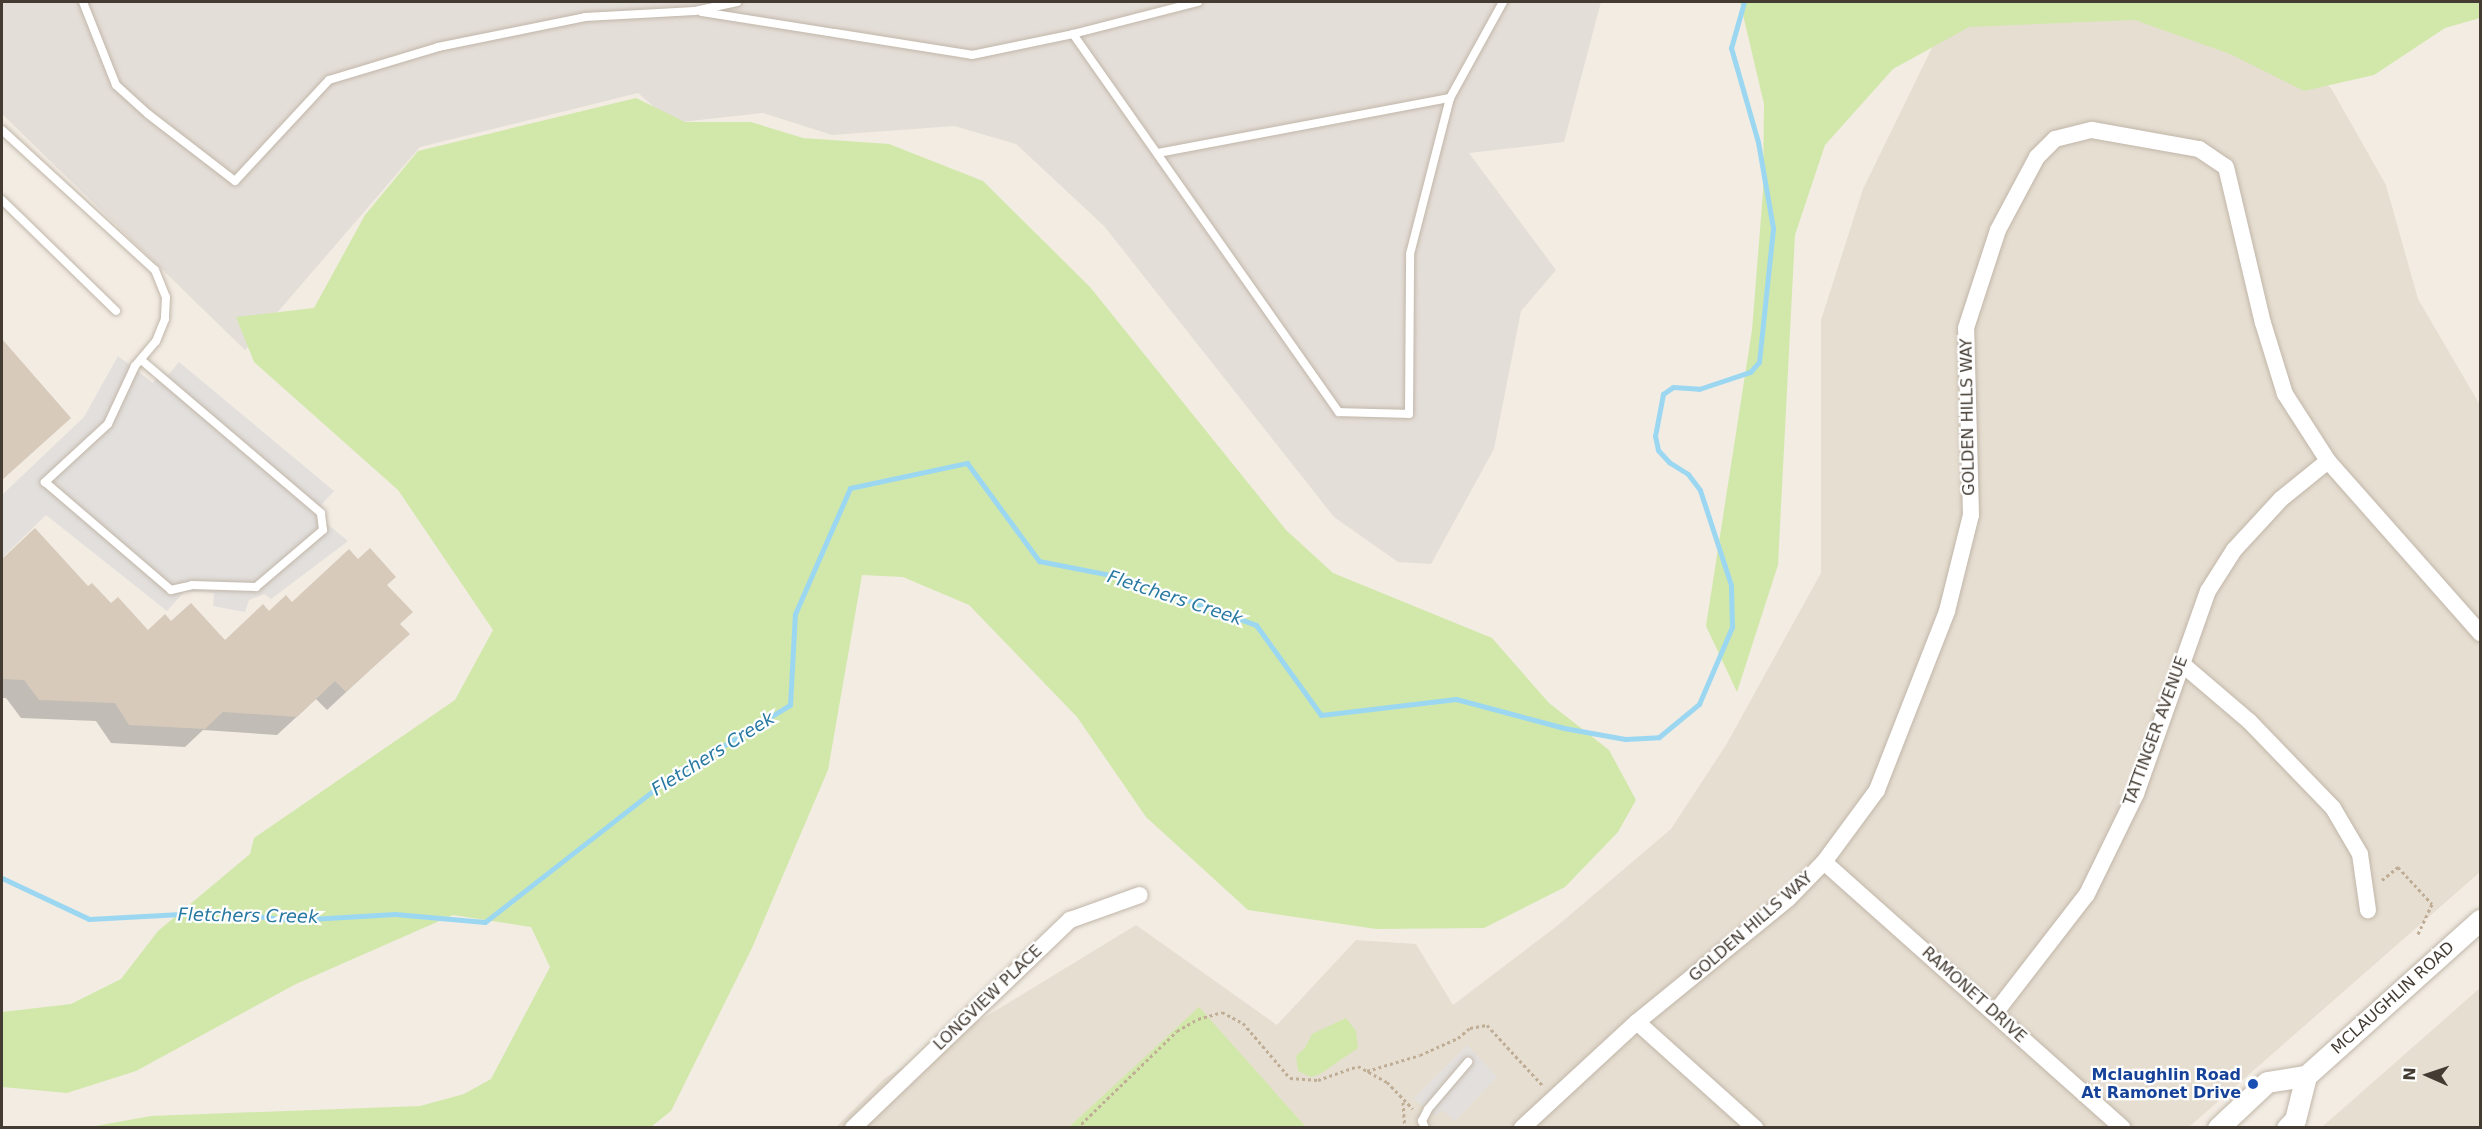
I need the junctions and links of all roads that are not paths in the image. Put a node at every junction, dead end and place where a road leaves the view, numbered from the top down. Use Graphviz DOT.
graph roads {
  1 [pos="83,2"];
  2 [pos="737,2"];
  3 [pos="1198,2"];
  4 [pos="1503,2"];
  5 [pos="695,11"];
  6 [pos="1073,34"];
  7 [pos="1450,98"];
  8 [pos="2,130"];
  9 [pos="1158,153"];
  10 [pos="2,200"];
  11 [pos="116,311"];
  12 [pos="141,360"];
  13 [pos="2328,461"];
  14 [pos="2481,633"];
  15 [pos="2181,663"];
  16 [pos="1824,862"];
  17 [pos="1140,895"];
  18 [pos="2368,910"];
  19 [pos="2481,920"];
  20 [pos="1995,1013"];
  21 [pos="1638,1022"];
  22 [pos="1468,1062"];
  23 [pos="2306,1076"];
  24 [pos="853,1128"];
  25 [pos="1425,1128"];
  26 [pos="1522,1128"];
  27 [pos="1755,1128"];
  28 [pos="2123,1128"];
  29 [pos="2218,1128"];
  30 [pos="2287,1128"];
  1 -- 5 [label="lane"];
  2 -- 5 [label="lane"];
  3 -- 6 [label="lane"];
  4 -- 7 [label="lane"];
  5 -- 6 [label="lane"];
  6 -- 9 [label="lane"];
  7 -- 9 [label="lane"];
  7 -- 9 [label="lane"];
  8 -- 12 [label="lane"];
  10 -- 11 [label="lane"];
  12 -- 12 [label="lane"];
  13 -- 14 [label="street, GOLDEN HILLS WAY"];
  13 -- 15 [label="street, TATTINGER AVENUE"];
  13 -- 16 [label="street, GOLDEN HILLS WAY"];
  15 -- 18 [label="street"];
  15 -- 20 [label="street, TATTINGER AVENUE"];
  16 -- 20 [label="street, RAMONET DRIVE"];
  16 -- 21 [label="street, GOLDEN HILLS WAY"];
  17 -- 24 [label="street, LONGVIEW PLACE"];
  19 -- 23 [label="street, MCLAUGHLIN ROAD"];
  20 -- 28 [label="street, RAMONET DRIVE"];
  21 -- 26 [label="street, GOLDEN HILLS WAY"];
  21 -- 27 [label="street"];
  22 -- 25 [label="lane"];
  23 -- 29 [label="street"];
  23 -- 30 [label="street"];
}
